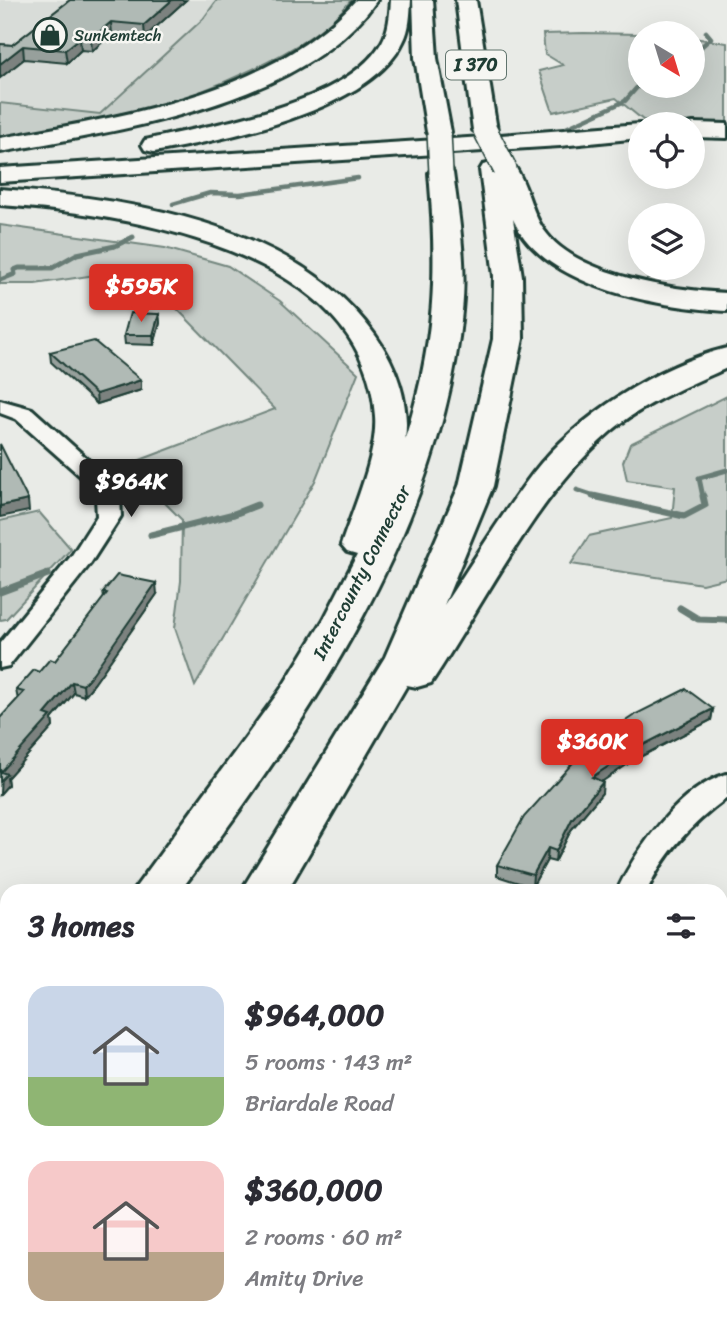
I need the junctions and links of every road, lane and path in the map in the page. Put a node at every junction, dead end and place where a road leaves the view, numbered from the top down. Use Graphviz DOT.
graph roads {
  1 [pos="367,0"];
  2 [pos="401,0"];
  3 [pos="423,0"];
  4 [pos="466,0"];
  5 [pos="705,130"];
  6 [pos="727,131"];
  7 [pos="628,132"];
  8 [pos="705,143"];
  9 [pos="727,143"];
  10 [pos="0,145"];
  11 [pos="628,146"];
  12 [pos="0,167"];
  13 [pos="499,170"];
  14 [pos="0,175"];
  15 [pos="0,187"];
  16 [pos="0,197"];
  17 [pos="0,205"];
  18 [pos="181,225"];
  19 [pos="727,302"];
  20 [pos="727,357"];
  21 [pos="0,406"];
  22 [pos="333,636"];
  23 [pos="0,660"];
  24 [pos="727,784"];
  25 [pos="274,875"];
  26 [pos="160,884"];
  27 [pos="636,884"];
  1 -- 10 [label="highway"];
  2 -- 12 [label="highway"];
  3 -- 22 [label="highway, Intercounty Connector, bridge"];
  4 -- 13 [label="highway, I 370, bridge"];
  5 -- 6 [label="highway"];
  7 -- 14 [label="highway"];
  8 -- 9 [label="highway"];
  11 -- 15 [label="highway"];
  13 -- 19 [label="highway"];
  13 -- 25 [label="highway"];
  16 -- 18 [label="highway"];
  17 -- 18 [label="highway"];
  18 -- 22 [label="highway"];
  20 -- 25 [label="highway"];
  21 -- 23 [label="street"];
  22 -- 26 [label="highway, Intercounty Connector"];
  24 -- 27 [label="street"];
}
